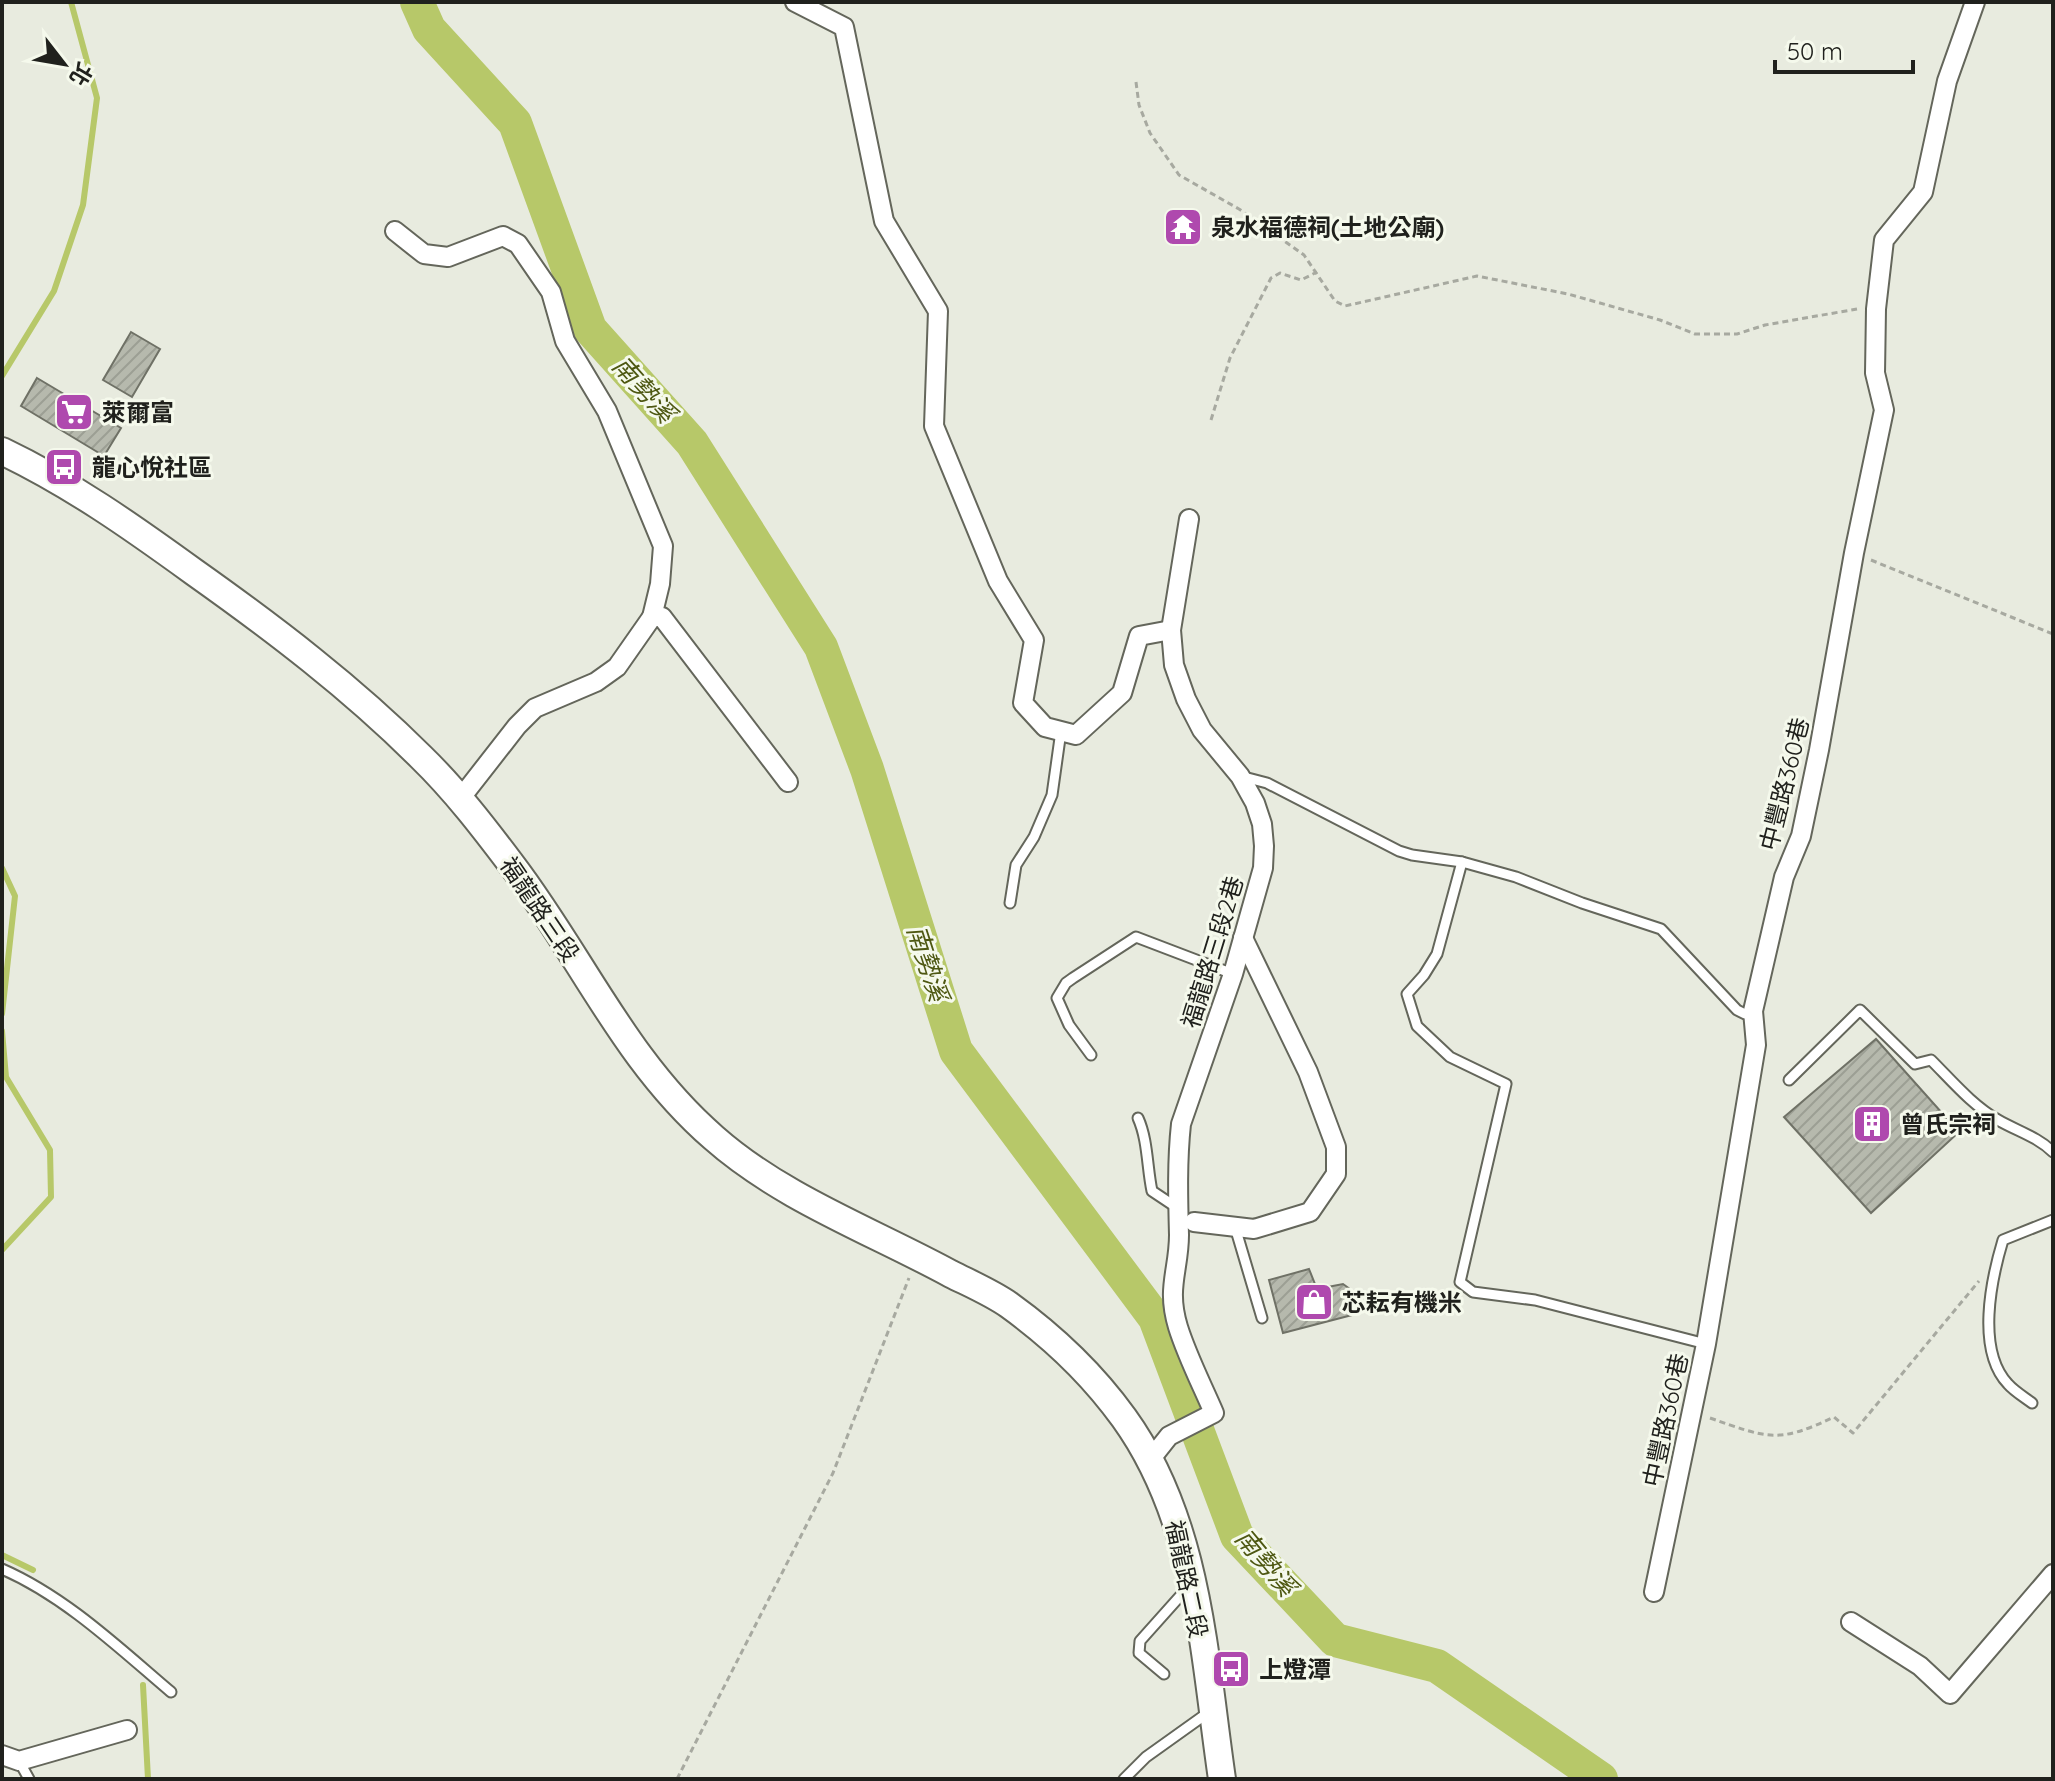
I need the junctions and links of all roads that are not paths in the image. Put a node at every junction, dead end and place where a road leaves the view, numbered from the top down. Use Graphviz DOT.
graph roads {
  1 [pos="795,2"];
  2 [pos="1975,2"];
  3 [pos="395,231"];
  4 [pos="2,451"];
  5 [pos="1189,519"];
  6 [pos="652,617"];
  7 [pos="1171,630"];
  8 [pos="1061,731"];
  9 [pos="1240,776"];
  10 [pos="788,782"];
  11 [pos="460,799"];
  12 [pos="1462,862"];
  13 [pos="1010,903"];
  14 [pos="1243,938"];
  15 [pos="1233,974"];
  16 [pos="1753,1011"];
  17 [pos="1091,1055"];
  18 [pos="1789,1080"];
  19 [pos="1138,1118"];
  20 [pos="2053,1152"];
  21 [pos="1176,1207"];
  22 [pos="2053,1220"];
  23 [pos="1194,1222"];
  24 [pos="1235,1227"];
  25 [pos="1262,1318"];
  26 [pos="1706,1344"];
  27 [pos="1074,1360"];
  28 [pos="2032,1403"];
  29 [pos="1150,1460"];
  30 [pos="2,1569"];
  31 [pos="2053,1574"];
  32 [pos="1192,1583"];
  33 [pos="1654,1592"];
  34 [pos="1851,1622"];
  35 [pos="1164,1674"];
  36 [pos="171,1692"];
  37 [pos="1212,1711"];
  38 [pos="127,1730"];
  39 [pos="11,1758"];
  40 [pos="29,1779"];
  41 [pos="1124,1779"];
  42 [pos="1222,1779"];
  1 -- 8 [label="street"];
  2 -- 16 [label="street, 中豐路360巷"];
  3 -- 6 [label="street"];
  4 -- 11 [label="main road, 福龍路三段"];
  5 -- 7 [label="street, 福龍路三段2巷"];
  6 -- 10 [label="street"];
  6 -- 11 [label="street"];
  7 -- 8 [label="street"];
  7 -- 9 [label="street, 福龍路三段2巷"];
  8 -- 13 [label="lane"];
  9 -- 12 [label="lane"];
  9 -- 14 [label="street, 福龍路三段2巷"];
  11 -- 27 [label="main road, 福龍路三段"];
  12 -- 16 [label="lane"];
  12 -- 26 [label="lane"];
  14 -- 15 [label="street, 福龍路三段2巷"];
  14 -- 24 [label="street"];
  15 -- 17 [label="lane"];
  15 -- 21 [label="street, 福龍路三段2巷"];
  16 -- 26 [label="street, 中豐路360巷"];
  18 -- 20 [label="lane"];
  19 -- 21 [label="lane"];
  21 -- 29 [label="street, 福龍路三段2巷"];
  22 -- 28 [label="lane"];
  23 -- 24 [label="street"];
  24 -- 25 [label="lane"];
  26 -- 33 [label="street, 中豐路360巷"];
  27 -- 29 [label="main road, 福龍路二段"];
  29 -- 32 [label="main road, 福龍路二段"];
  30 -- 36 [label="lane"];
  31 -- 34 [label="street"];
  32 -- 35 [label="lane"];
  32 -- 37 [label="main road, 福龍路二段"];
  37 -- 41 [label="lane"];
  37 -- 42 [label="main road, 福龍路二段"];
  38 -- 39 [label="street"];
  39 -- 40 [label="lane"];
}
